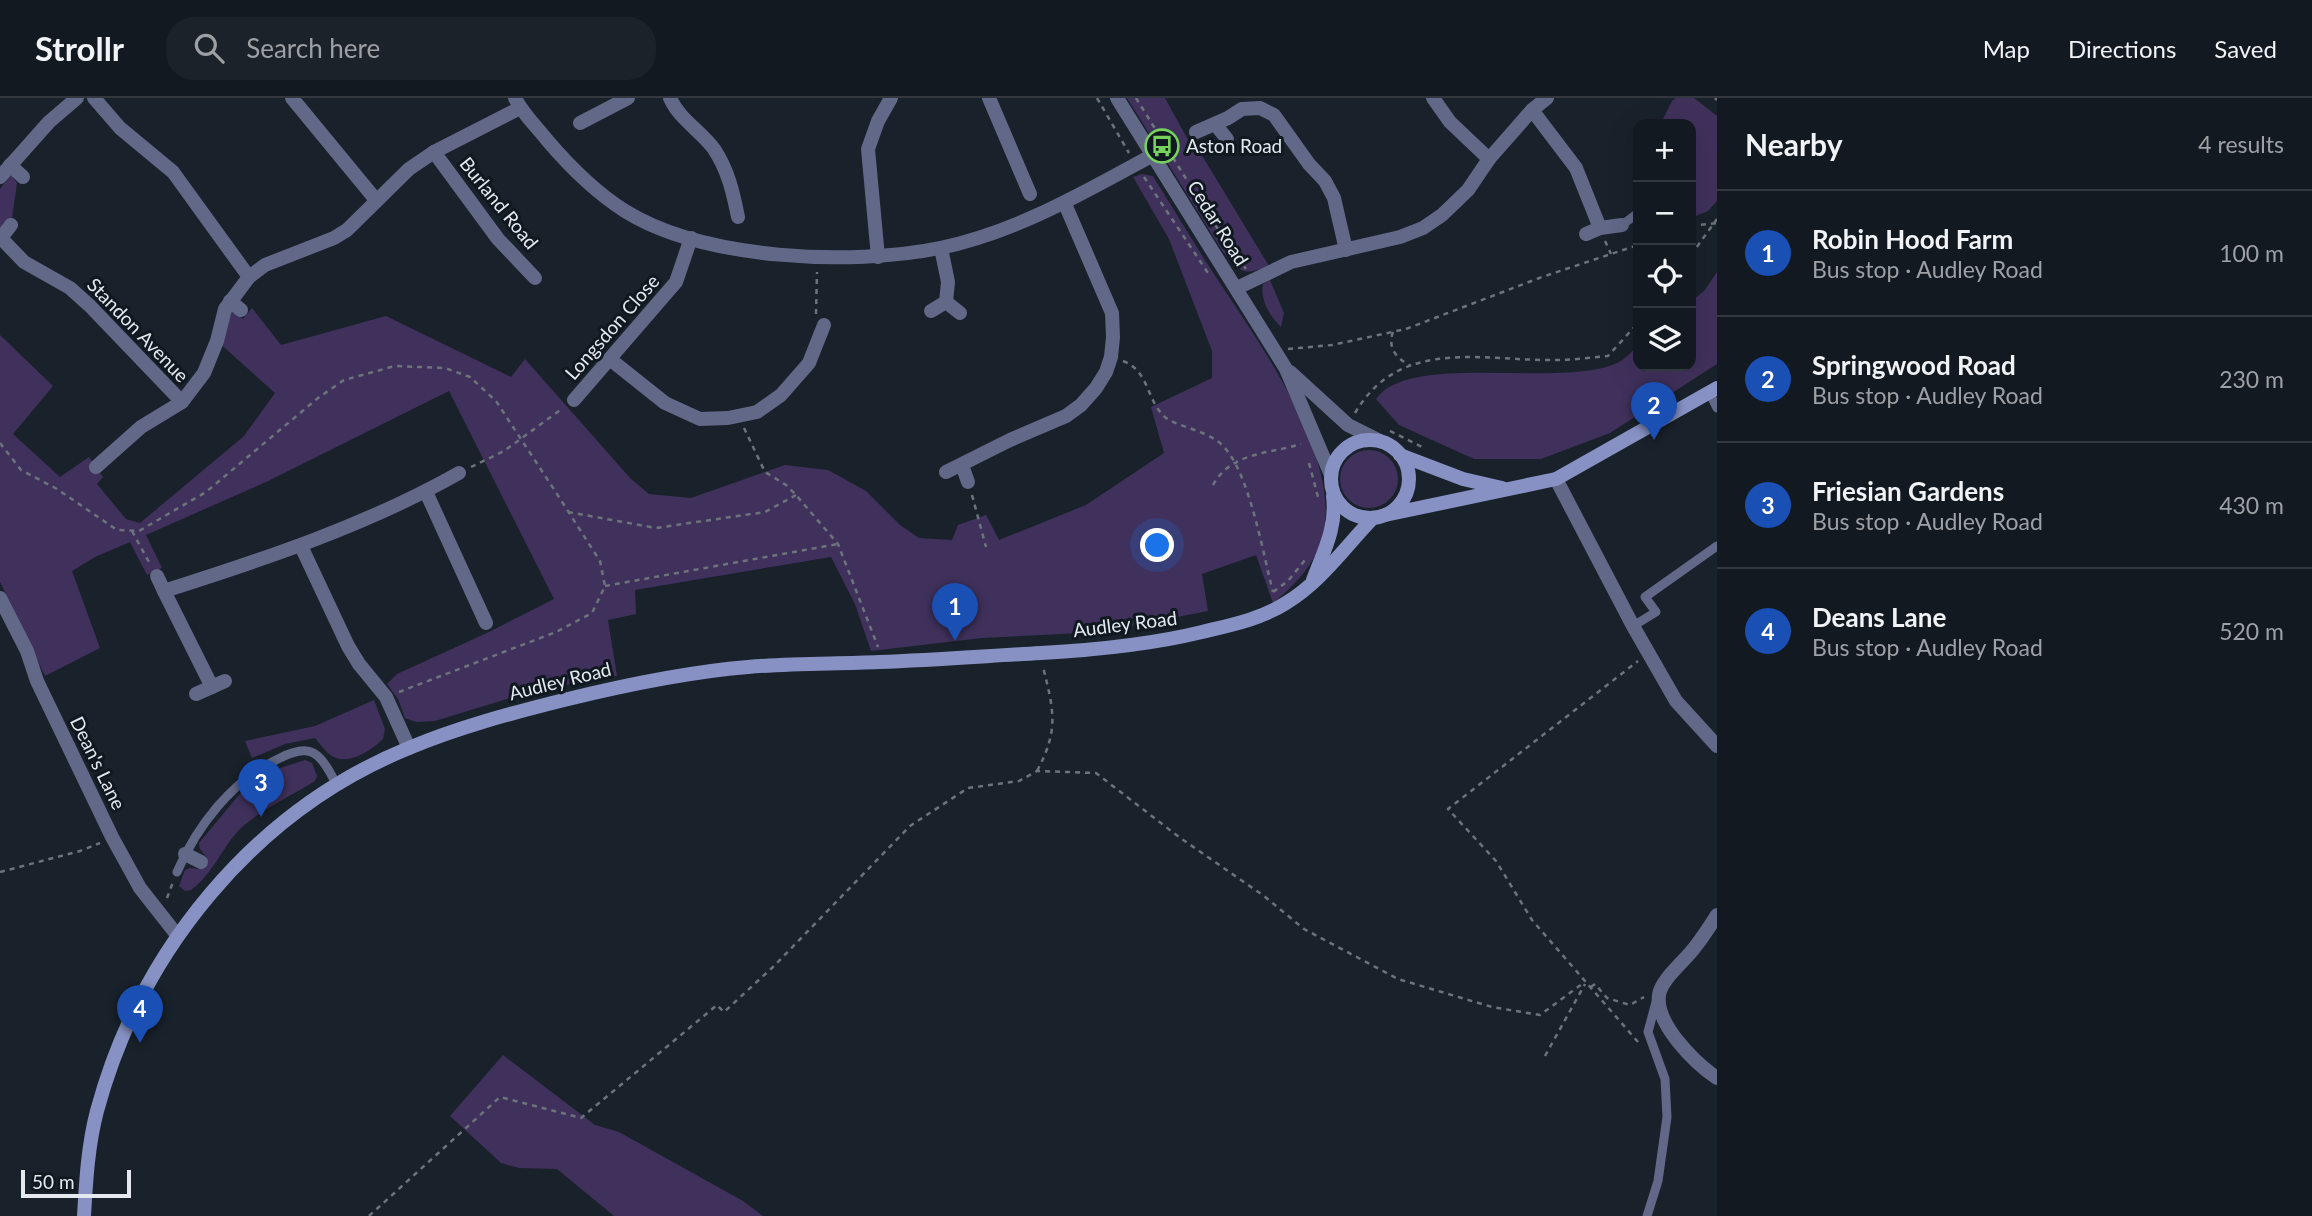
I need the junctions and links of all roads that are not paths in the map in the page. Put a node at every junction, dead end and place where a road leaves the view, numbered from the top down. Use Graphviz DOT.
graph roads {
  1 [pos="77,98"];
  2 [pos="93,98"];
  3 [pos="292,98"];
  4 [pos="628,98"];
  5 [pos="670,98"];
  6 [pos="891,98"];
  7 [pos="989,98"];
  8 [pos="1117,98"];
  9 [pos="1433,98"];
  10 [pos="1546,98"];
  11 [pos="517,103"];
  12 [pos="1532,110"];
  13 [pos="580,124"];
  14 [pos="1215,124"];
  15 [pos="1196,132"];
  16 [pos="1227,139"];
  17 [pos="434,152"];
  18 [pos="1153,155"];
  19 [pos="1489,159"];
  20 [pos="10,165"];
  21 [pos="0,177"];
  22 [pos="23,177"];
  23 [pos="1030,194"];
  24 [pos="376,200"];
  25 [pos="1065,204"];
  26 [pos="738,217"];
  27 [pos="1633,217"];
  28 [pos="11,225"];
  29 [pos="1622,225"];
  30 [pos="0,237"];
  31 [pos="691,238"];
  32 [pos="941,248"];
  33 [pos="1346,250"];
  34 [pos="878,257"];
  35 [pos="249,276"];
  36 [pos="536,278"];
  37 [pos="1237,288"];
  38 [pos="946,302"];
  39 [pos="931,311"];
  40 [pos="960,313"];
  41 [pos="824,324"];
  42 [pos="611,360"];
  43 [pos="1286,369"];
  44 [pos="1713,390"];
  45 [pos="574,400"];
  46 [pos="182,402"];
  47 [pos="1717,408"];
  48 [pos="1385,436"];
  49 [pos="1401,455"];
  50 [pos="962,466"];
  51 [pos="96,467"];
  52 [pos="946,472"];
  53 [pos="459,473"];
  54 [pos="1556,479"];
  55 [pos="1331,480"];
  56 [pos="968,482"];
  57 [pos="1509,490"];
  58 [pos="426,492"];
  59 [pos="1379,517"];
  60 [pos="301,545"];
  61 [pos="1717,547"];
  62 [pos="157,576"];
  63 [pos="1312,583"];
  64 [pos="164,591"];
  65 [pos="0,598"];
  66 [pos="486,622"];
  67 [pos="1633,626"];
  68 [pos="196,694"];
  69 [pos="1717,746"];
  70 [pos="409,748"];
  71 [pos="337,785"];
  72 [pos="185,854"];
  73 [pos="201,862"];
  74 [pos="177,872"];
  75 [pos="1717,915"];
  76 [pos="177,935"];
  77 [pos="1659,994"];
  78 [pos="1717,1078"];
  79 [pos="84,1216"];
  80 [pos="1647,1216"];
  1 -- 20 [label="street"];
  2 -- 35 [label="street"];
  3 -- 24 [label="street"];
  4 -- 13 [label="street"];
  5 -- 26 [label="street"];
  6 -- 34 [label="street"];
  7 -- 23 [label="street"];
  8 -- 18 [label="street, Cedar Road"];
  9 -- 19 [label="street"];
  10 -- 12 [label="street"];
  11 -- 17 [label="street, Burland Road"];
  11 -- 31 [label="street"];
  12 -- 19 [label="street"];
  12 -- 29 [label="street"];
  14 -- 15 [label="street"];
  14 -- 16 [label="street"];
  14 -- 33 [label="street"];
  17 -- 24 [label="street, Burland Road"];
  17 -- 36 [label="street, Burland Road"];
  18 -- 25 [label="street"];
  18 -- 37 [label="street, Cedar Road"];
  19 -- 33 [label="street"];
  20 -- 21 [label="street"];
  20 -- 22 [label="street"];
  24 -- 35 [label="street, Burland Road"];
  25 -- 32 [label="street"];
  25 -- 50 [label="street"];
  27 -- 29 [label="lane"];
  28 -- 30 [label="street"];
  30 -- 46 [label="street, Standon Avenue"];
  31 -- 34 [label="street"];
  31 -- 42 [label="street, Longsdon Close"];
  32 -- 34 [label="street"];
  32 -- 38 [label="street"];
  33 -- 37 [label="street"];
  35 -- 46 [label="street, Burland Road"];
  37 -- 43 [label="street, Cedar Road"];
  38 -- 39 [label="street"];
  38 -- 40 [label="street"];
  41 -- 42 [label="street"];
  42 -- 45 [label="street, Longsdon Close"];
  43 -- 48 [label="street"];
  43 -- 55 [label="street"];
  44 -- 47 [label="lane"];
  44 -- 54 [label="main road"];
  46 -- 51 [label="street, Burland Road"];
  48 -- 49 [label="main road"];
  48 -- 55 [label="main road"];
  49 -- 57 [label="main road"];
  49 -- 59 [label="main road"];
  50 -- 52 [label="street"];
  50 -- 56 [label="street"];
  53 -- 58 [label="street"];
  54 -- 57 [label="main road"];
  54 -- 67 [label="street"];
  55 -- 59 [label="main road"];
  55 -- 63 [label="main road"];
  57 -- 59 [label="main road"];
  58 -- 60 [label="street"];
  58 -- 66 [label="street"];
  59 -- 63 [label="main road, Audley Road"];
  60 -- 64 [label="street"];
  60 -- 70 [label="street"];
  61 -- 67 [label="lane"];
  62 -- 64 [label="street"];
  63 -- 70 [label="main road, Audley Road"];
  64 -- 68 [label="street"];
  65 -- 76 [label="street, Dean's Lane"];
  67 -- 69 [label="street"];
  70 -- 71 [label="main road, Audley Road"];
  71 -- 72 [label="lane"];
  71 -- 76 [label="main road, Audley Road"];
  72 -- 73 [label="street"];
  72 -- 74 [label="lane"];
  75 -- 77 [label="street"];
  76 -- 79 [label="main road, Audley Road"];
  77 -- 78 [label="street"];
  77 -- 80 [label="lane"];
}
